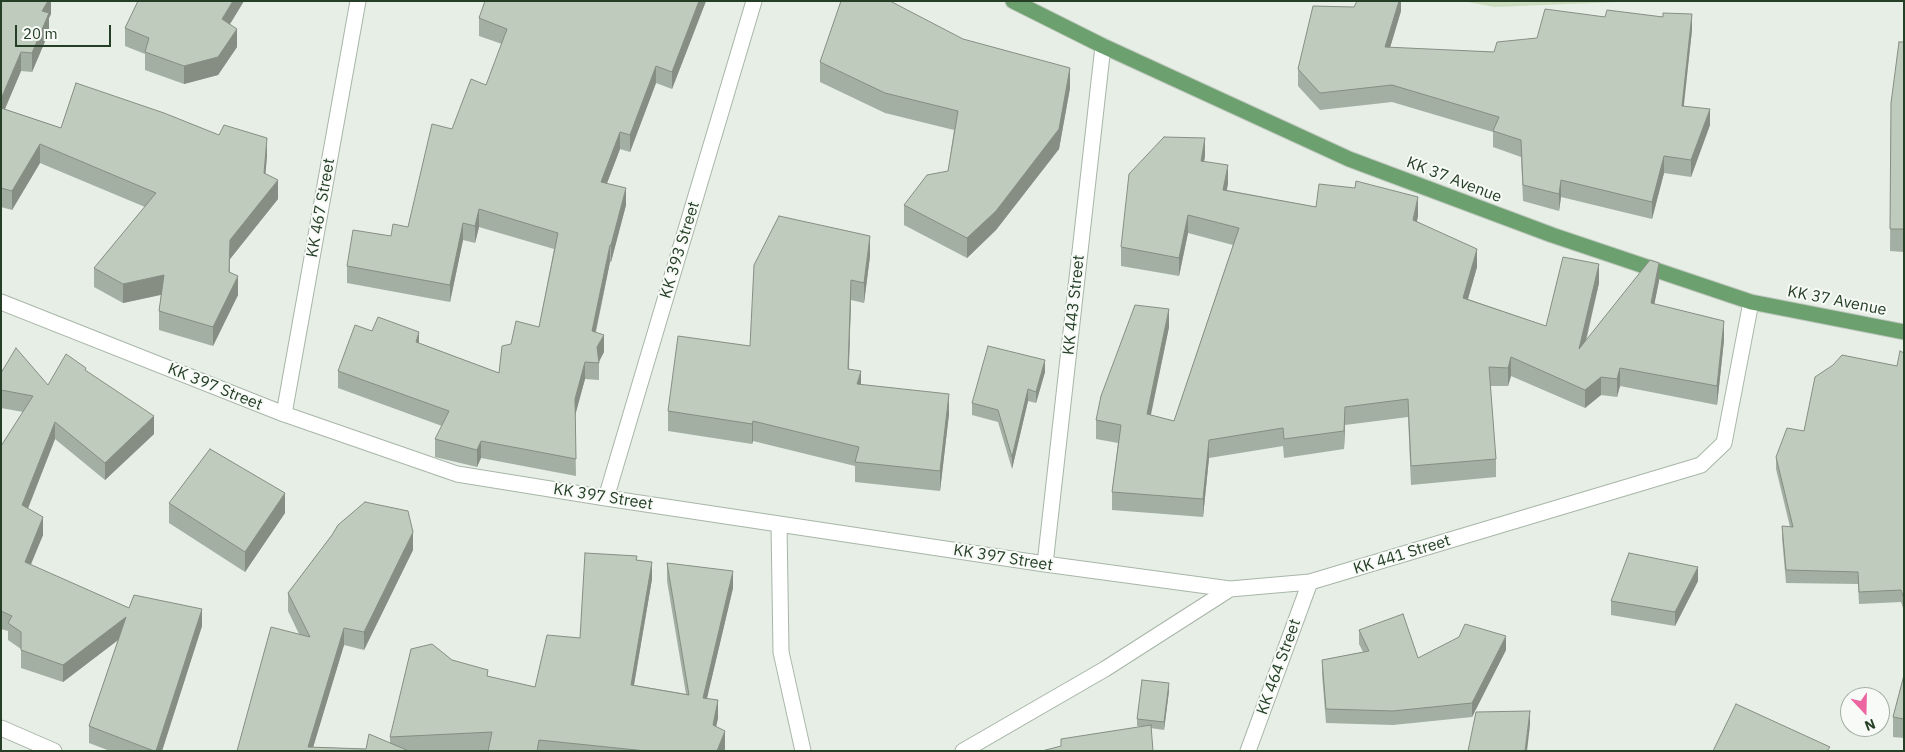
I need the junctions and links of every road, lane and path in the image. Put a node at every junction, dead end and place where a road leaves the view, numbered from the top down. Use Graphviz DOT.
graph roads {
  1 [pos="358,1"];
  2 [pos="754,1"];
  3 [pos="1013,1"];
  4 [pos="1103,46"];
  5 [pos="1,302"];
  6 [pos="1751,302"];
  7 [pos="1904,332"];
  8 [pos="284,414"];
  9 [pos="606,498"];
  10 [pos="779,524"];
  11 [pos="1045,564"];
  12 [pos="1310,582"];
  13 [pos="1230,589"];
  14 [pos="1,728"];
  15 [pos="54,751"];
  16 [pos="803,751"];
  17 [pos="963,751"];
  18 [pos="1248,751"];
  1 -- 8 [label="street, KK 467 Street"];
  2 -- 9 [label="street, KK 393 Street"];
  3 -- 4 [label="main road, KK 37 Avenue"];
  4 -- 6 [label="main road, KK 37 Avenue"];
  4 -- 11 [label="street, KK 443 Street"];
  5 -- 8 [label="street, KK 397 Street"];
  6 -- 7 [label="main road, KK 37 Avenue"];
  6 -- 12 [label="street, KK 441 Street"];
  8 -- 9 [label="street, KK 397 Street"];
  9 -- 10 [label="street, KK 397 Street"];
  10 -- 11 [label="street, KK 397 Street"];
  10 -- 16 [label="street"];
  11 -- 13 [label="street, KK 397 Street"];
  12 -- 13 [label="street, KK 441 Street"];
  12 -- 18 [label="street, KK 464 Street"];
  13 -- 17 [label="street, KK 441 Street"];
  14 -- 15 [label="street"];
}
